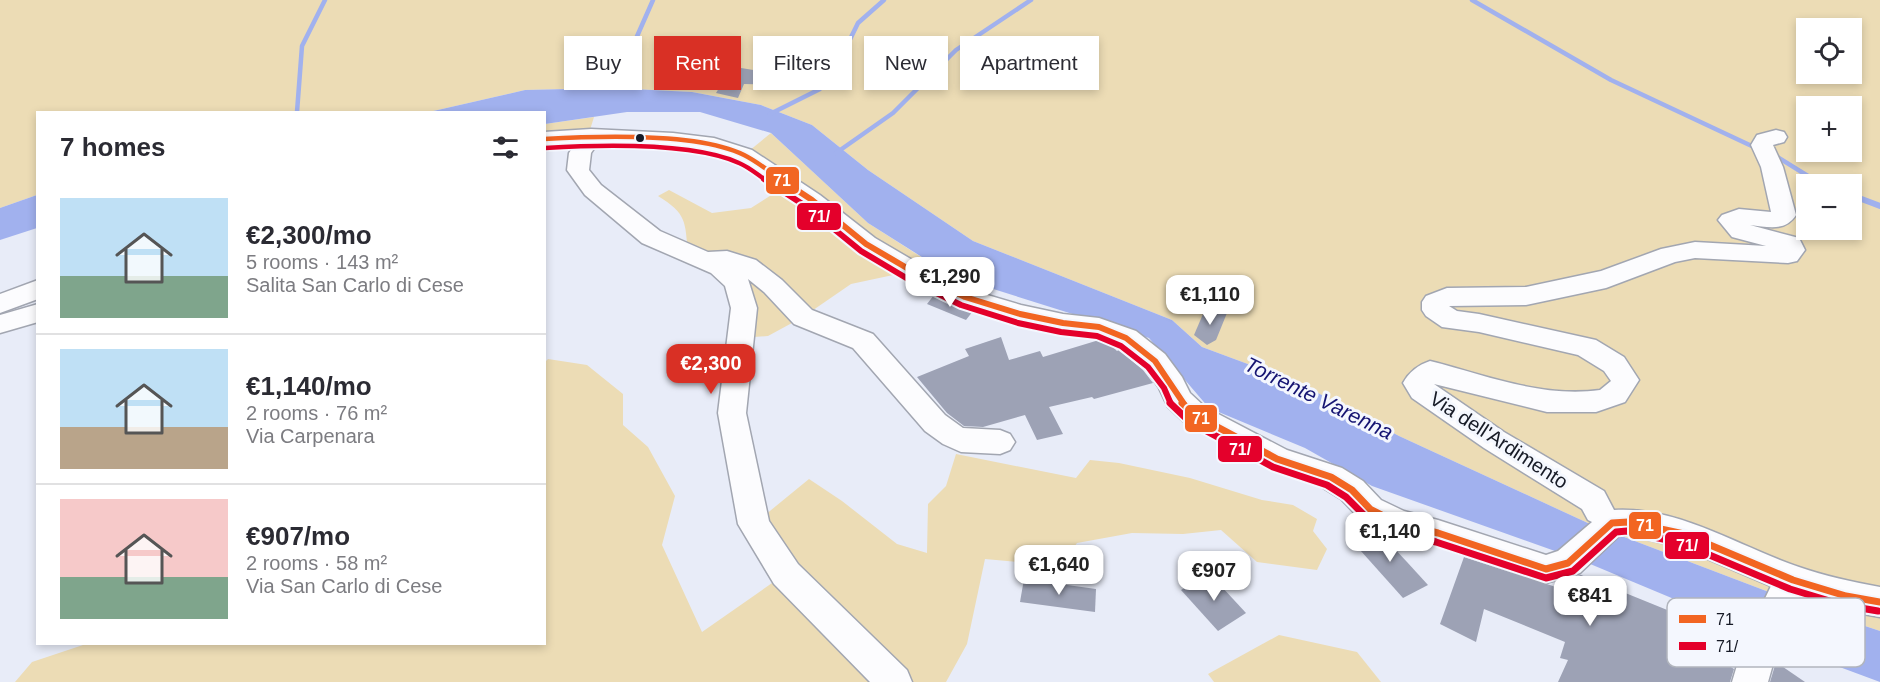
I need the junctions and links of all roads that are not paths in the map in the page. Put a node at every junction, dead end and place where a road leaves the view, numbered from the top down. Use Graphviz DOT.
graph roads {
  1 [pos="591,136"];
  2 [pos="1776,137"];
  3 [pos="546,139"];
  4 [pos="705,260"];
  5 [pos="36,290"];
  6 [pos="0,304"];
  7 [pos="36,314"];
  8 [pos="0,324"];
  9 [pos="1000,442"];
  10 [pos="1604,518"];
  11 [pos="1789,585"];
  12 [pos="1783,598"];
  13 [pos="1857,598"];
  14 [pos="1865,599"];
  15 [pos="1880,602"];
  16 [pos="1754,667"];
  17 [pos="894,682"];
  18 [pos="1750,682"];
  1 -- 3 [label="street"];
  1 -- 4 [label="street"];
  1 -- 10 [label="street"];
  2 -- 10 [label="street, Via dell'Ardimento"];
  4 -- 9 [label="street"];
  4 -- 17 [label="street"];
  5 -- 6 [label="street"];
  7 -- 8 [label="street"];
  10 -- 11 [label="street"];
  11 -- 12 [label="street"];
  11 -- 13 [label="street"];
  14 -- 15 [label="street"];
  16 -- 18 [label="street"];
}
